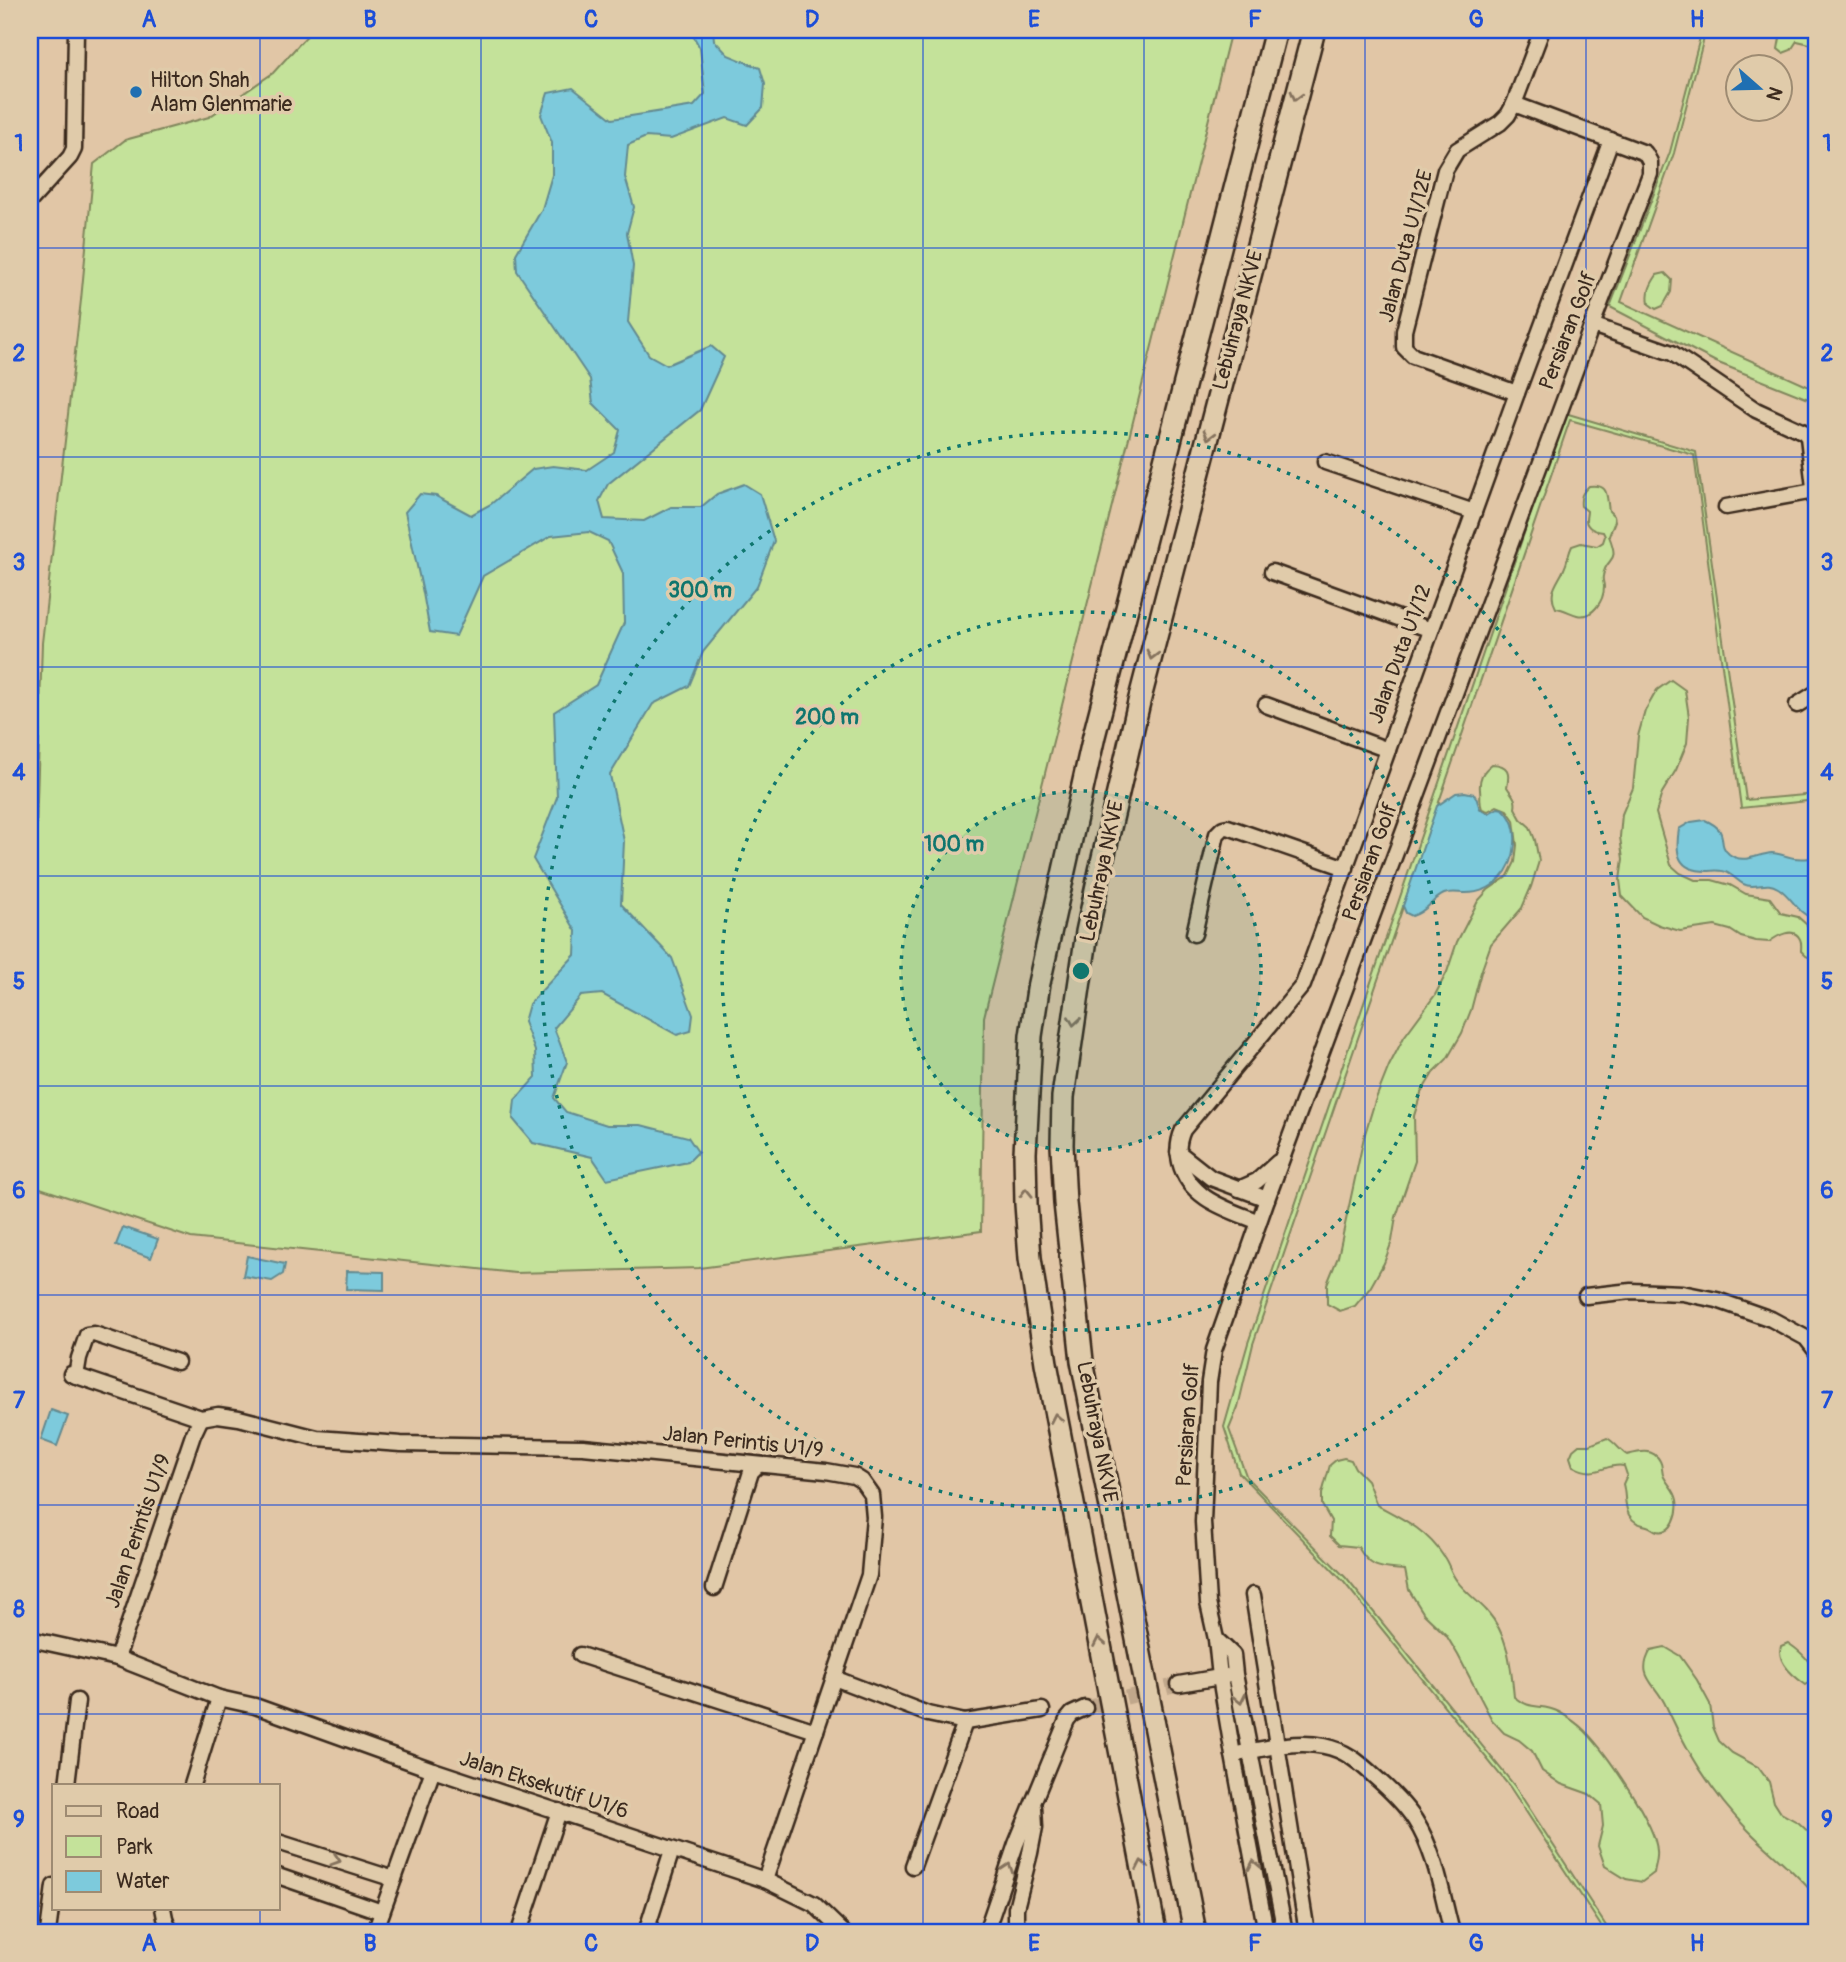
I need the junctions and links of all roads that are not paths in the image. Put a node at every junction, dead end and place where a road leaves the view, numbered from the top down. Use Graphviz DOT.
graph roads {
  1 [pos="76,30"];
  2 [pos="1276,30"];
  3 [pos="1314,30"];
  4 [pos="1542,30"];
  5 [pos="1514,104"];
  6 [pos="1611,140"];
  7 [pos="30,201"];
  8 [pos="1592,326"];
  9 [pos="1517,393"];
  10 [pos="1325,462"];
  11 [pos="1815,498"];
  12 [pos="1726,507"];
  13 [pos="1474,512"];
  14 [pos="1272,572"];
  15 [pos="1432,630"];
  16 [pos="1816,693"];
  17 [pos="1266,705"];
  18 [pos="1797,705"];
  19 [pos="1388,750"];
  20 [pos="1346,868"];
  21 [pos="1195,934"];
  22 [pos="1178,1152"];
  23 [pos="1284,1153"];
  24 [pos="1212,1178"];
  25 [pos="1239,1189"];
  26 [pos="1203,1196"];
  27 [pos="1267,1199"];
  28 [pos="1234,1212"];
  29 [pos="1259,1222"];
  30 [pos="1239,1279"];
  31 [pos="1586,1296"];
  32 [pos="1816,1351"];
  33 [pos="177,1362"];
  34 [pos="201,1418"];
  35 [pos="758,1465"];
  36 [pos="714,1588"];
  37 [pos="1253,1595"];
  38 [pos="30,1639"];
  39 [pos="1216,1639"];
  40 [pos="580,1655"];
  41 [pos="117,1658"];
  42 [pos="1235,1674"];
  43 [pos="1220,1676"];
  44 [pos="834,1678"];
  45 [pos="1179,1684"];
  46 [pos="219,1698"];
  47 [pos="77,1701"];
  48 [pos="1085,1708"];
  49 [pos="1042,1710"];
  50 [pos="965,1722"];
  51 [pos="816,1731"];
  52 [pos="1276,1746"];
  53 [pos="1251,1751"];
  54 [pos="1233,1755"];
  55 [pos="433,1770"];
  56 [pos="67,1784"];
  57 [pos="192,1784"];
  58 [pos="1034,1799"];
  59 [pos="559,1811"];
  60 [pos="280,1843"];
  61 [pos="671,1850"];
  62 [pos="913,1866"];
  63 [pos="280,1877"];
  64 [pos="394,1879"];
  65 [pos="765,1880"];
  66 [pos="52,1901"];
  67 [pos="164,1910"];
  68 [pos="382,1912"];
  69 [pos="48,1932"];
  70 [pos="170,1932"];
  71 [pos="375,1932"];
  72 [pos="519,1932"];
  73 [pos="646,1932"];
  74 [pos="843,1932"];
  75 [pos="986,1932"];
  76 [pos="1016,1932"];
  77 [pos="1155,1932"];
  78 [pos="1195,1932"];
  79 [pos="1266,1932"];
  80 [pos="1285,1932"];
  81 [pos="1307,1932"];
  82 [pos="1452,1932"];
  1 -- 7 [label="street"];
  77 -- 2 [label="highway, Lebuhraya NKVE, one-way"];
  3 -- 78 [label="highway, Lebuhraya NKVE, one-way"];
  4 -- 5 [label="street"];
  5 -- 6 [label="street"];
  5 -- 9 [label="street, Jalan Duta U1/12E"];
  6 -- 8 [label="street, Persiaran Golf"];
  6 -- 9 [label="street, Jalan Duta U1/12"];
  8 -- 11 [label="street"];
  8 -- 23 [label="street, Persiaran Golf"];
  9 -- 13 [label="street, Jalan Duta U1/12"];
  10 -- 13 [label="street"];
  11 -- 12 [label="street"];
  13 -- 15 [label="street, Jalan Duta U1/12"];
  14 -- 15 [label="street"];
  15 -- 19 [label="street, Jalan Duta U1/12"];
  16 -- 18 [label="street"];
  17 -- 19 [label="street"];
  19 -- 20 [label="street, Jalan Duta U1/12"];
  20 -- 21 [label="street"];
  20 -- 22 [label="street, Jalan Duta U1/12"];
  22 -- 24 [label="street"];
  22 -- 26 [label="street"];
  23 -- 25 [label="street"];
  23 -- 27 [label="street, Persiaran Golf"];
  24 -- 25 [label="street"];
  24 -- 26 [label="street"];
  25 -- 27 [label="street"];
  26 -- 28 [label="street"];
  27 -- 29 [label="street, Persiaran Golf"];
  28 -- 29 [label="street"];
  28 -- 30 [label="street"];
  29 -- 30 [label="street, Persiaran Golf"];
  30 -- 39 [label="street, Persiaran Golf"];
  31 -- 32 [label="street"];
  33 -- 34 [label="street, Jalan Perintis U1/9"];
  34 -- 35 [label="street, Jalan Perintis U1/9"];
  34 -- 41 [label="street, Jalan Perintis U1/9"];
  35 -- 36 [label="street"];
  35 -- 44 [label="street, Jalan Perintis U1/9"];
  37 -- 52 [label="street"];
  38 -- 41 [label="street, Jalan Eksekutif U1/6"];
  39 -- 42 [label="street, Persiaran Golf"];
  39 -- 43 [label="street, Persiaran Golf"];
  40 -- 51 [label="street"];
  41 -- 46 [label="street, Jalan Eksekutif U1/6"];
  42 -- 43 [label="street"];
  42 -- 53 [label="street, Persiaran Golf, one-way"];
  43 -- 45 [label="street"];
  43 -- 54 [label="street, Persiaran Golf"];
  44 -- 50 [label="street"];
  44 -- 51 [label="street, Jalan Perintis U1/9"];
  46 -- 55 [label="street, Jalan Eksekutif U1/6"];
  46 -- 57 [label="street"];
  47 -- 56 [label="street"];
  48 -- 58 [label="street"];
  49 -- 50 [label="street"];
  50 -- 62 [label="street"];
  51 -- 65 [label="street, Jalan Perintis U1/9"];
  52 -- 53 [label="street"];
  52 -- 81 [label="street"];
  52 -- 82 [label="street"];
  53 -- 54 [label="street"];
  53 -- 80 [label="street, Persiaran Golf"];
  79 -- 54 [label="street, Persiaran Golf, one-way"];
  55 -- 59 [label="street, Jalan Eksekutif U1/6"];
  55 -- 64 [label="street"];
  75 -- 58 [label="street, one-way"];
  58 -- 76 [label="street"];
  59 -- 61 [label="street, Jalan Eksekutif U1/6"];
  59 -- 72 [label="street"];
  60 -- 64 [label="street, one-way"];
  61 -- 65 [label="street, Jalan Eksekutif U1/6"];
  61 -- 73 [label="street"];
  63 -- 68 [label="street"];
  64 -- 68 [label="street"];
  65 -- 74 [label="street, Jalan Eksekutif U1/6"];
  66 -- 69 [label="street"];
  67 -- 70 [label="street"];
  68 -- 71 [label="street"];
}
